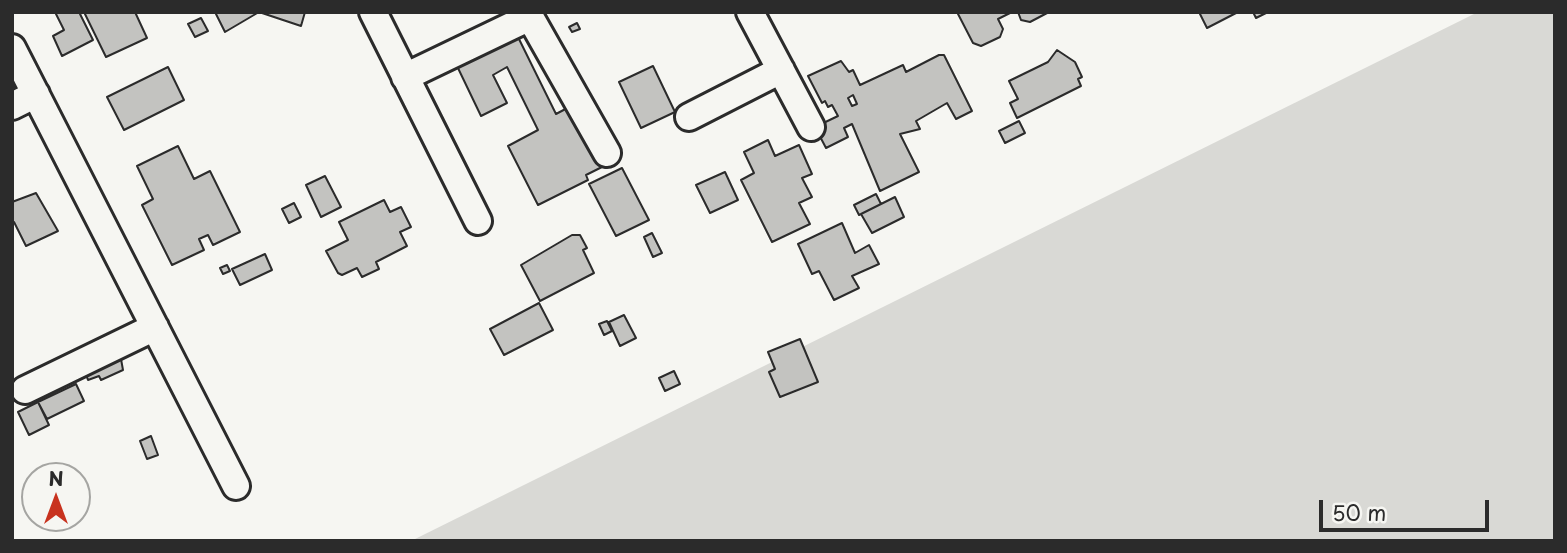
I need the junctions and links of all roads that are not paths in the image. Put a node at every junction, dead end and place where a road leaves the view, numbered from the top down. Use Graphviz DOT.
graph roads {
  1 [pos="373,12"];
  2 [pos="750,12"];
  3 [pos="12,48"];
  4 [pos="781,70"];
  5 [pos="405,77"];
  6 [pos="36,94"];
  7 [pos="12,106"];
  8 [pos="689,117"];
  9 [pos="811,127"];
  10 [pos="607,153"];
  11 [pos="478,221"];
  12 [pos="155,327"];
  13 [pos="25,390"];
  14 [pos="236,486"];
  1 -- 5 [label="street"];
  2 -- 4 [label="street"];
  3 -- 6 [label="street"];
  4 -- 8 [label="street"];
  4 -- 9 [label="street"];
  5 -- 10 [label="street"];
  5 -- 11 [label="street"];
  6 -- 7 [label="street"];
  6 -- 12 [label="street"];
  12 -- 13 [label="street"];
  12 -- 14 [label="street"];
}
